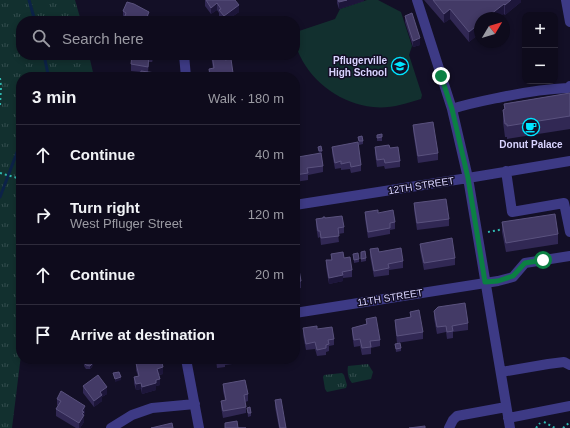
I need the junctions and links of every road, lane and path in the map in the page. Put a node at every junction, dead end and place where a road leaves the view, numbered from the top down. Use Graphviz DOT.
graph roads {
  1 [pos="417,0"];
  2 [pos="566,0"];
  3 [pos="570,22"];
  4 [pos="184,60"];
  5 [pos="186,72"];
  6 [pos="0,78"];
  7 [pos="570,86"];
  8 [pos="0,105"];
  9 [pos="452,109"];
  10 [pos="570,160"];
  11 [pos="506,171"];
  12 [pos="0,173"];
  13 [pos="16,178"];
  14 [pos="468,178"];
  15 [pos="300,204"];
  16 [pos="504,229"];
  17 [pos="488,232"];
  18 [pos="570,232"];
  19 [pos="570,256"];
  20 [pos="485,282"];
  21 [pos="300,312"];
  22 [pos="187,364"];
  23 [pos="570,365"];
  24 [pos="500,372"];
  25 [pos="195,404"];
  26 [pos="570,406"];
  27 [pos="506,407"];
  28 [pos="570,422"];
  29 [pos="509,423"];
  30 [pos="111,428"];
  31 [pos="199,428"];
  32 [pos="449,428"];
  33 [pos="536,428"];
  34 [pos="555,428"];
  35 [pos="563,428"];
  1 -- 9 [label="street"];
  2 -- 3 [label="street"];
  4 -- 5 [label="street"];
  6 -- 8 [label="path"];
  7 -- 9 [label="street"];
  9 -- 14 [label="street"];
  10 -- 11 [label="street, 12TH STREET"];
  11 -- 14 [label="street, 12TH STREET"];
  11 -- 18 [label="street"];
  12 -- 13 [label="path"];
  14 -- 15 [label="street, 12TH STREET"];
  14 -- 20 [label="street"];
  16 -- 17 [label="path"];
  19 -- 20 [label="street, 11TH STREET"];
  20 -- 21 [label="street, 11TH STREET"];
  20 -- 24 [label="street"];
  22 -- 25 [label="street"];
  23 -- 24 [label="street"];
  24 -- 27 [label="street"];
  25 -- 30 [label="street"];
  25 -- 31 [label="street"];
  26 -- 29 [label="street"];
  27 -- 29 [label="street"];
  27 -- 32 [label="street"];
  28 -- 35 [label="path"];
  33 -- 34 [label="path"];
}
